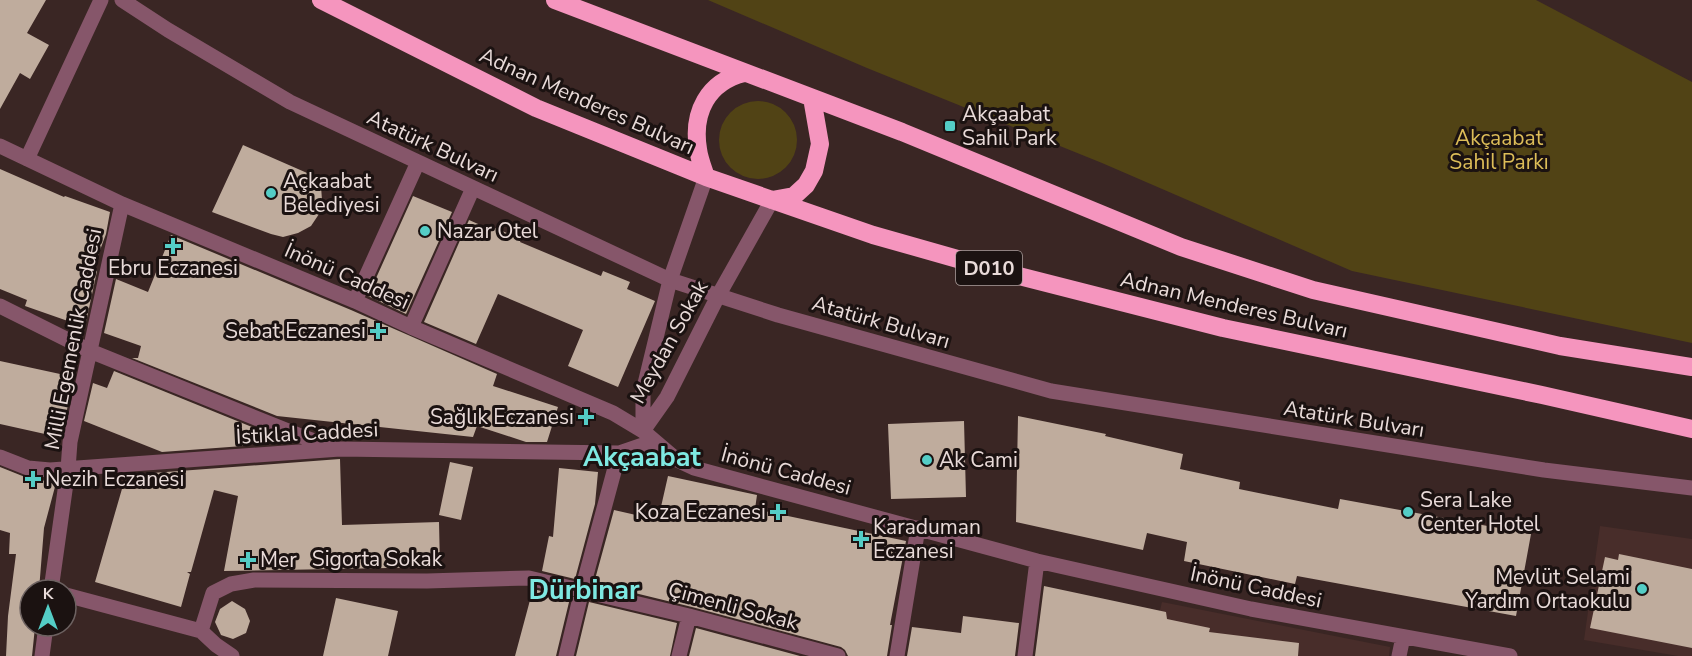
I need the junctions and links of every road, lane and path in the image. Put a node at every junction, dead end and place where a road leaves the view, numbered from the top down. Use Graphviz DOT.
graph roads {
  1 [pos="101,0"];
  2 [pos="122,0"];
  3 [pos="321,0"];
  4 [pos="555,0"];
  5 [pos="744,73"];
  6 [pos="812,98"];
  7 [pos="0,146"];
  8 [pos="27,159"];
  9 [pos="418,162"];
  10 [pos="706,177"];
  11 [pos="473,188"];
  12 [pos="772,200"];
  13 [pos="122,204"];
  14 [pos="670,280"];
  15 [pos="718,296"];
  16 [pos="355,301"];
  17 [pos="0,306"];
  18 [pos="411,327"];
  19 [pos="90,351"];
  20 [pos="1692,367"];
  21 [pos="1692,429"];
  22 [pos="643,430"];
  23 [pos="654,441"];
  24 [pos="340,449"];
  25 [pos="619,453"];
  26 [pos="0,457"];
  27 [pos="69,469"];
  28 [pos="1692,488"];
  29 [pos="918,528"];
  30 [pos="1037,561"];
  31 [pos="53,578"];
  32 [pos="582,590"];
  33 [pos="78,598"];
  34 [pos="689,616"];
  35 [pos="201,631"];
  36 [pos="1403,637"];
  37 [pos="44,638"];
  38 [pos="1485,654"];
  39 [pos="42,656"];
  40 [pos="232,656"];
  41 [pos="566,656"];
  42 [pos="679,656"];
  43 [pos="838,656"];
  44 [pos="897,656"];
  45 [pos="1025,656"];
  46 [pos="1400,656"];
  47 [pos="1510,656"];
  1 -- 8 [label="street"];
  2 -- 9 [label="street, Atatürk Bulvarı"];
  3 -- 10 [label="highway, Adnan Menderes Bulvarı / D010"];
  4 -- 5 [label="highway, Adnan Menderes Bulvarı"];
  5 -- 6 [label="highway, Adnan Menderes Bulvarı"];
  5 -- 10 [label="highway, Adnan Menderes Bulvarı"];
  6 -- 12 [label="highway"];
  6 -- 20 [label="highway, Adnan Menderes Bulvarı"];
  7 -- 8 [label="street, İnönü Caddesi"];
  8 -- 13 [label="street, İnönü Caddesi"];
  9 -- 11 [label="street, Atatürk Bulvarı"];
  9 -- 16 [label="street"];
  10 -- 12 [label="highway, Adnan Menderes Bulvarı / D010"];
  10 -- 14 [label="street, Meydan Sokak"];
  11 -- 14 [label="street, Atatürk Bulvarı"];
  11 -- 18 [label="street"];
  12 -- 15 [label="street, Meydan Sokak"];
  12 -- 21 [label="highway, Adnan Menderes Bulvarı / D010"];
  13 -- 16 [label="street, İnönü Caddesi"];
  13 -- 19 [label="street, Milli Egemenlik Caddesi"];
  14 -- 15 [label="street, Atatürk Bulvarı"];
  14 -- 22 [label="street, Meydan Sokak"];
  15 -- 22 [label="street, Meydan Sokak"];
  15 -- 28 [label="street, Atatürk Bulvarı"];
  16 -- 18 [label="street, İnönü Caddesi"];
  17 -- 19 [label="street"];
  18 -- 22 [label="street, İnönü Caddesi"];
  19 -- 24 [label="street"];
  19 -- 27 [label="street, Milli Egemenlik Caddesi"];
  22 -- 23 [label="street, İnönü Caddesi"];
  23 -- 25 [label="street, İstiklal Caddesi"];
  23 -- 29 [label="street, İnönü Caddesi"];
  24 -- 25 [label="street, İstiklal Caddesi"];
  24 -- 27 [label="street, İstiklal Caddesi"];
  25 -- 32 [label="street"];
  26 -- 27 [label="street, İstiklal Caddesi"];
  27 -- 31 [label="street, Milli Egemenlik Caddesi"];
  29 -- 30 [label="street, İnönü Caddesi"];
  29 -- 44 [label="street"];
  30 -- 36 [label="street, İnönü Caddesi"];
  30 -- 45 [label="street"];
  32 -- 34 [label="street, Çimenli Sokak"];
  32 -- 35 [label="street, Sigorta Sokak"];
  32 -- 41 [label="street"];
  33 -- 35 [label="street"];
  34 -- 42 [label="street"];
  34 -- 43 [label="street, Çimenli Sokak"];
  35 -- 40 [label="street"];
  36 -- 38 [label="street, İnönü Caddesi"];
  36 -- 46 [label="street"];
  37 -- 39 [label="street"];
  38 -- 47 [label="street, İnönü Caddesi"];
}
